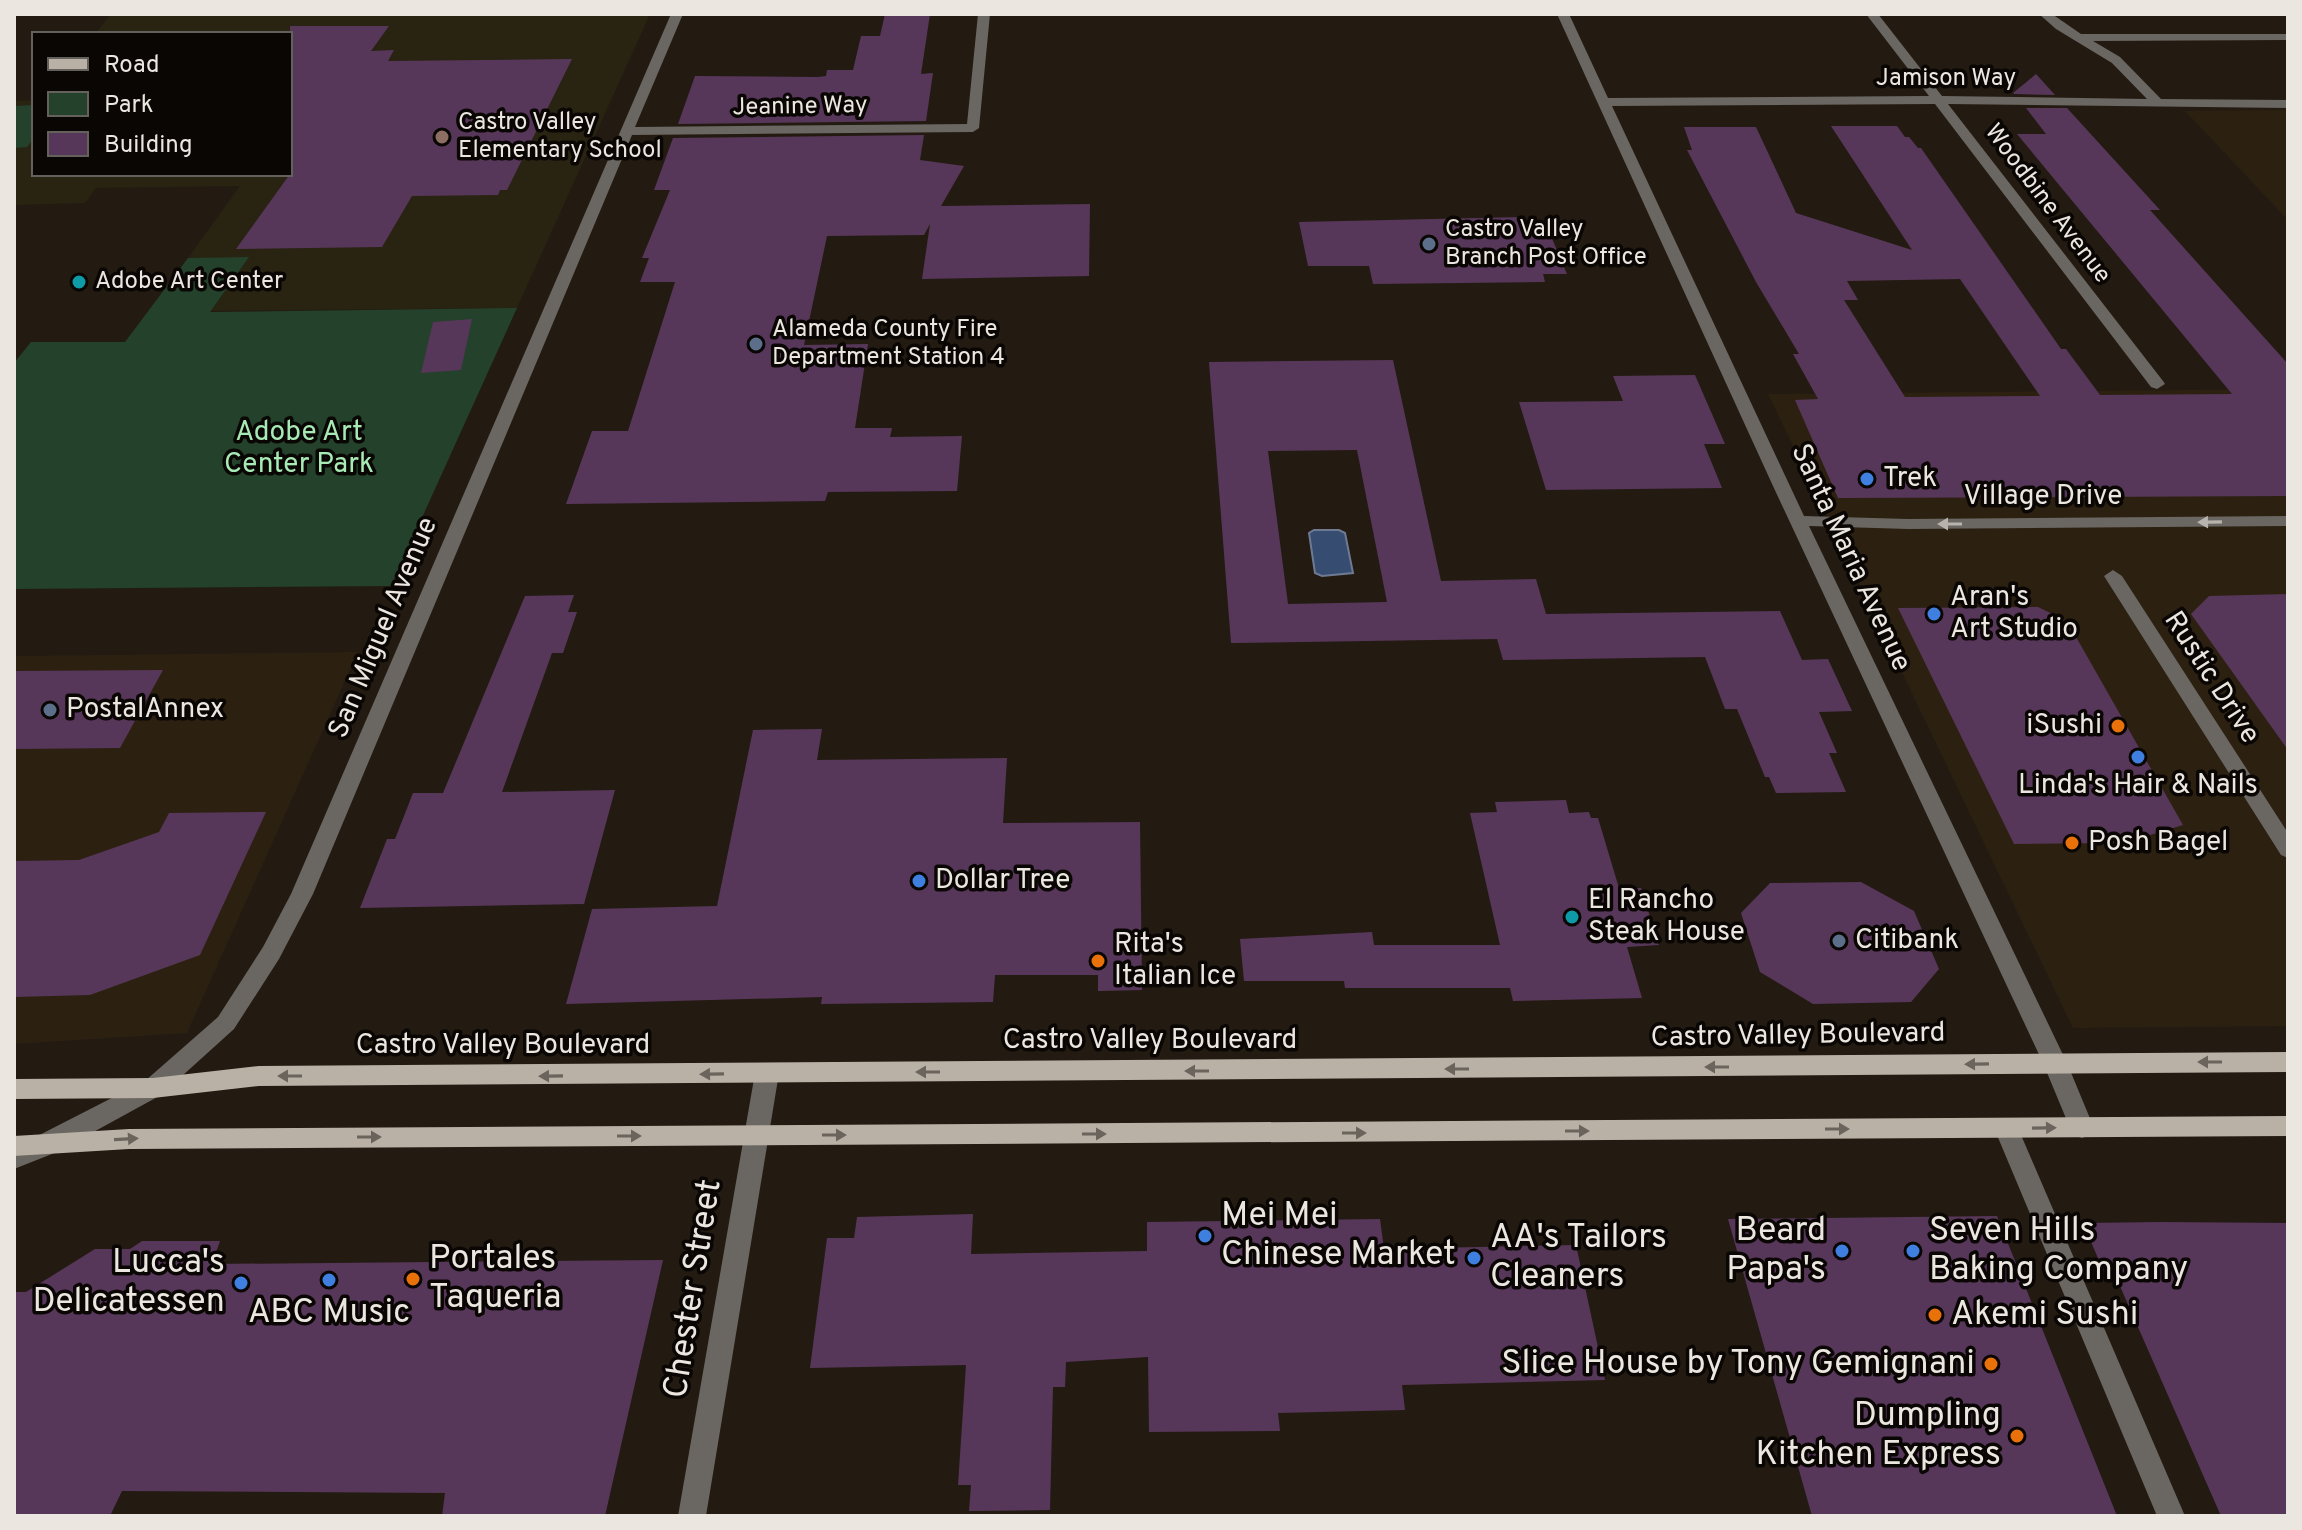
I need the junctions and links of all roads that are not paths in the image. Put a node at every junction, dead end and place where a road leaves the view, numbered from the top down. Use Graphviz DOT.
graph roads {
  1 [pos="677,14"];
  2 [pos="984,14"];
  3 [pos="1563,14"];
  4 [pos="1872,14"];
  5 [pos="2045,14"];
  6 [pos="2288,37"];
  7 [pos="2079,38"];
  8 [pos="1939,100"];
  9 [pos="1604,102"];
  10 [pos="2159,104"];
  11 [pos="2288,104"];
  12 [pos="628,131"];
  13 [pos="2157,384"];
  14 [pos="1798,521"];
  15 [pos="2288,521"];
  16 [pos="2113,576"];
  17 [pos="2288,850"];
  18 [pos="2288,1062"];
  19 [pos="2055,1063"];
  20 [pos="767,1073"];
  21 [pos="153,1088"];
  22 [pos="14,1089"];
  23 [pos="2288,1126"];
  24 [pos="2006,1128"];
  25 [pos="2082,1128"];
  26 [pos="756,1135"];
  27 [pos="48,1145"];
  28 [pos="14,1146"];
  29 [pos="14,1159"];
  30 [pos="692,1516"];
  31 [pos="2171,1516"];
  1 -- 12 [label="street, San Miguel Avenue"];
  2 -- 12 [label="street, Jeanine Way"];
  3 -- 9 [label="street, Santa Maria Avenue"];
  4 -- 8 [label="street, Woodbine Avenue"];
  5 -- 7 [label="street"];
  6 -- 7 [label="street"];
  7 -- 10 [label="street"];
  8 -- 9 [label="street, Jamison Way"];
  8 -- 10 [label="street, Jamison Way"];
  8 -- 13 [label="street, Woodbine Avenue"];
  9 -- 14 [label="street, Santa Maria Avenue"];
  10 -- 11 [label="street, Jamison Way"];
  12 -- 21 [label="street, San Miguel Avenue"];
  15 -- 14 [label="street, Village Drive, one-way"];
  14 -- 19 [label="street, Santa Maria Avenue"];
  16 -- 17 [label="street, Rustic Drive"];
  18 -- 19 [label="main road, Castro Valley Boulevard, one-way"];
  19 -- 20 [label="main road, Castro Valley Boulevard, one-way"];
  19 -- 25 [label="street, Santa Maria Avenue"];
  20 -- 21 [label="main road, Castro Valley Boulevard, one-way"];
  20 -- 26 [label="street, Chester Street"];
  21 -- 22 [label="main road, Castro Valley Boulevard"];
  21 -- 27 [label="street, San Miguel Avenue"];
  23 -- 25 [label="main road"];
  24 -- 25 [label="main road, one-way"];
  26 -- 24 [label="main road, one-way"];
  24 -- 31 [label="street"];
  27 -- 26 [label="main road, one-way"];
  26 -- 30 [label="street, Chester Street"];
  27 -- 28 [label="main road"];
  27 -- 29 [label="street, San Miguel Avenue"];
}
